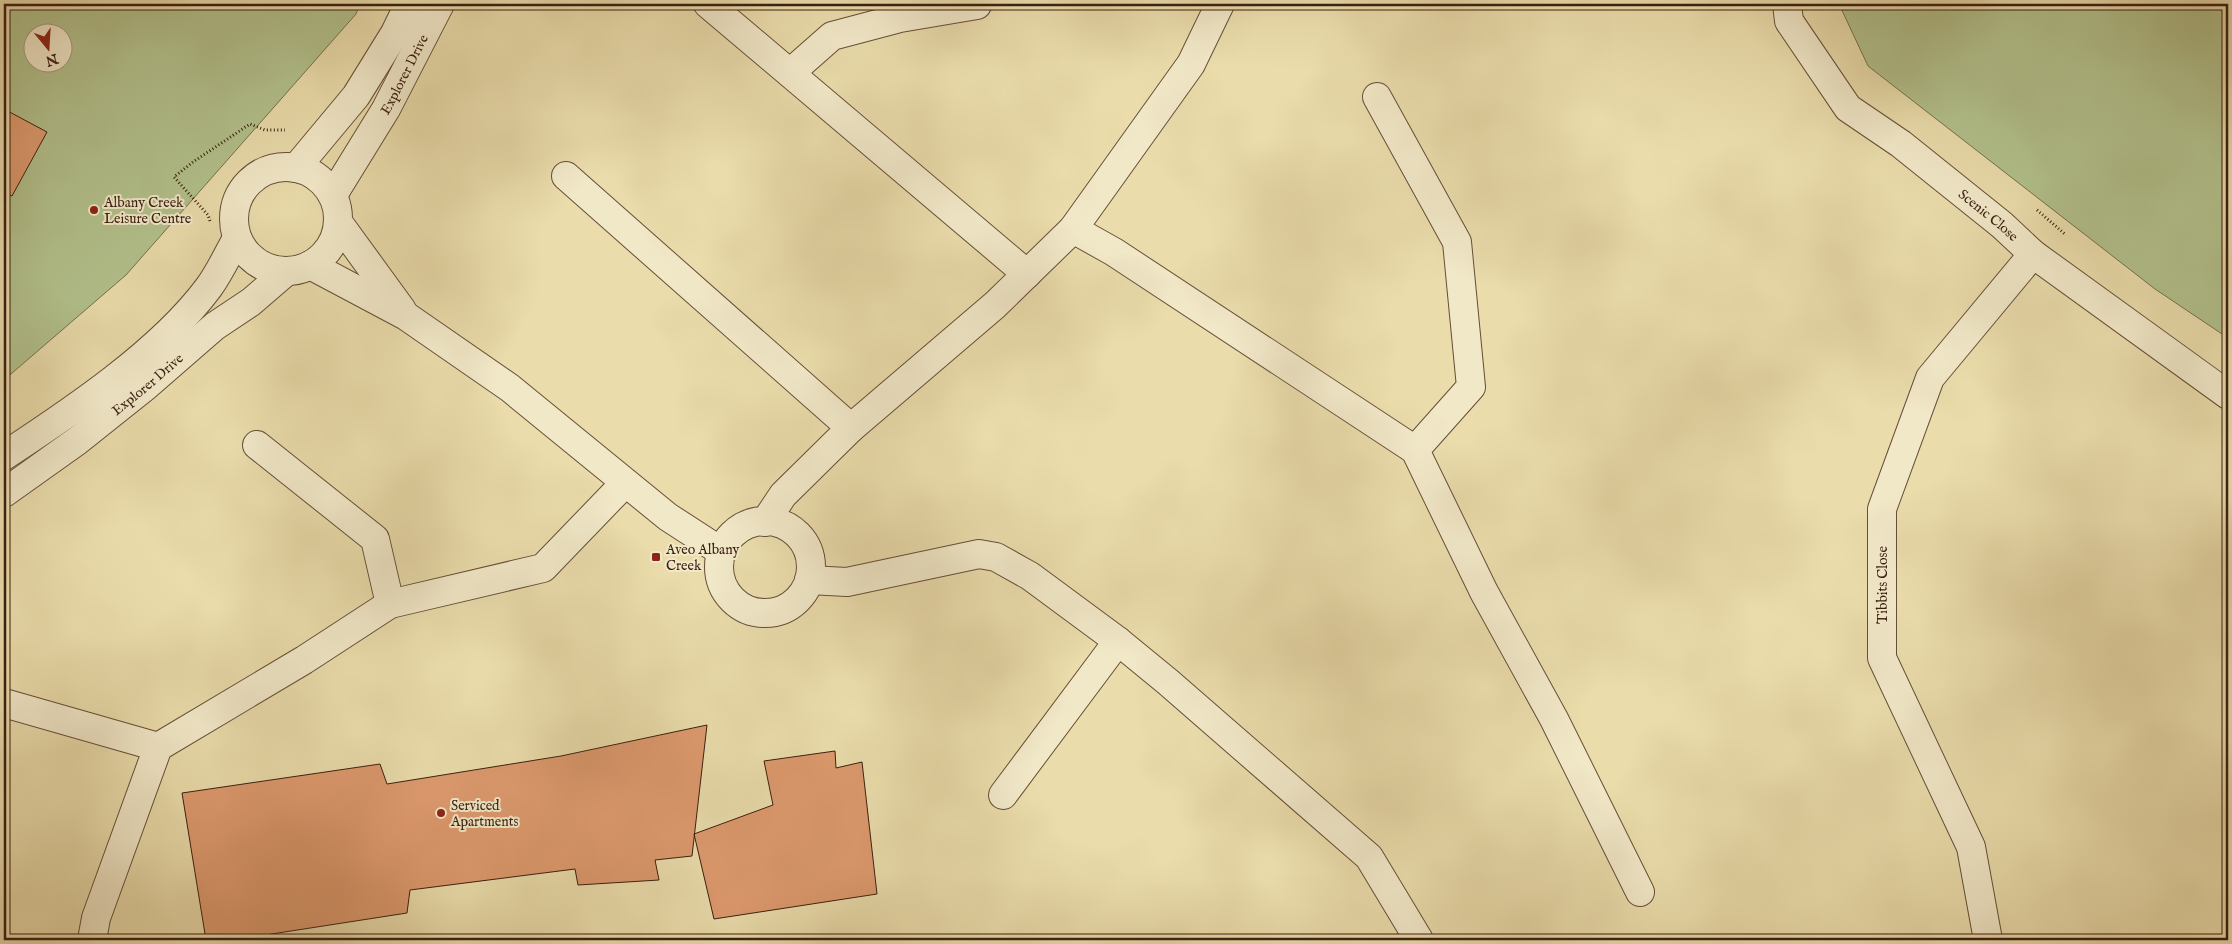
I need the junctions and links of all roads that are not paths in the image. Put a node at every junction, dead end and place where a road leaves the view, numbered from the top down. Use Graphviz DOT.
graph roads {
  1 [pos="408,4"];
  2 [pos="440,4"];
  3 [pos="708,4"];
  4 [pos="1787,4"];
  5 [pos="977,5"];
  6 [pos="1214,5"];
  7 [pos="790,73"];
  8 [pos="1377,97"];
  9 [pos="296,168"];
  10 [pos="566,176"];
  11 [pos="333,195"];
  12 [pos="338,222"];
  13 [pos="1074,229"];
  14 [pos="237,238"];
  15 [pos="2033,254"];
  16 [pos="299,268"];
  17 [pos="1027,274"];
  18 [pos="406,316"];
  19 [pos="2228,395"];
  20 [pos="851,428"];
  21 [pos="257,445"];
  22 [pos="1415,450"];
  23 [pos="4,456"];
  24 [pos="625,482"];
  25 [pos="4,493"];
  26 [pos="765,522"];
  27 [pos="722,552"];
  28 [pos="809,580"];
  29 [pos="390,604"];
  30 [pos="1118,641"];
  31 [pos="4,703"];
  32 [pos="158,747"];
  33 [pos="1003,795"];
  34 [pos="1640,892"];
  35 [pos="92,940"];
  36 [pos="1419,940"];
  37 [pos="1988,940"];
  1 -- 9 [label="street, Explorer Drive"];
  2 -- 11 [label="street, Explorer Drive"];
  3 -- 7 [label="street"];
  4 -- 15 [label="street, Scenic Close"];
  5 -- 7 [label="street"];
  6 -- 13 [label="street"];
  7 -- 17 [label="street"];
  8 -- 22 [label="street"];
  9 -- 11 [label="street"];
  9 -- 14 [label="street"];
  10 -- 20 [label="street"];
  11 -- 12 [label="street"];
  12 -- 16 [label="street"];
  12 -- 18 [label="street"];
  13 -- 17 [label="street"];
  13 -- 22 [label="street"];
  14 -- 16 [label="street"];
  14 -- 23 [label="street, Explorer Drive"];
  15 -- 19 [label="street, Scenic Close"];
  15 -- 37 [label="street, Tibbits Close"];
  16 -- 18 [label="street"];
  16 -- 25 [label="street, Explorer Drive"];
  17 -- 20 [label="street"];
  18 -- 24 [label="street"];
  20 -- 26 [label="street"];
  21 -- 29 [label="street"];
  22 -- 34 [label="street"];
  24 -- 27 [label="street"];
  24 -- 29 [label="street"];
  26 -- 27 [label="street"];
  26 -- 28 [label="street"];
  27 -- 28 [label="street"];
  28 -- 30 [label="street"];
  29 -- 32 [label="street"];
  30 -- 33 [label="street"];
  30 -- 36 [label="street"];
  31 -- 32 [label="street"];
  32 -- 35 [label="street"];
}
